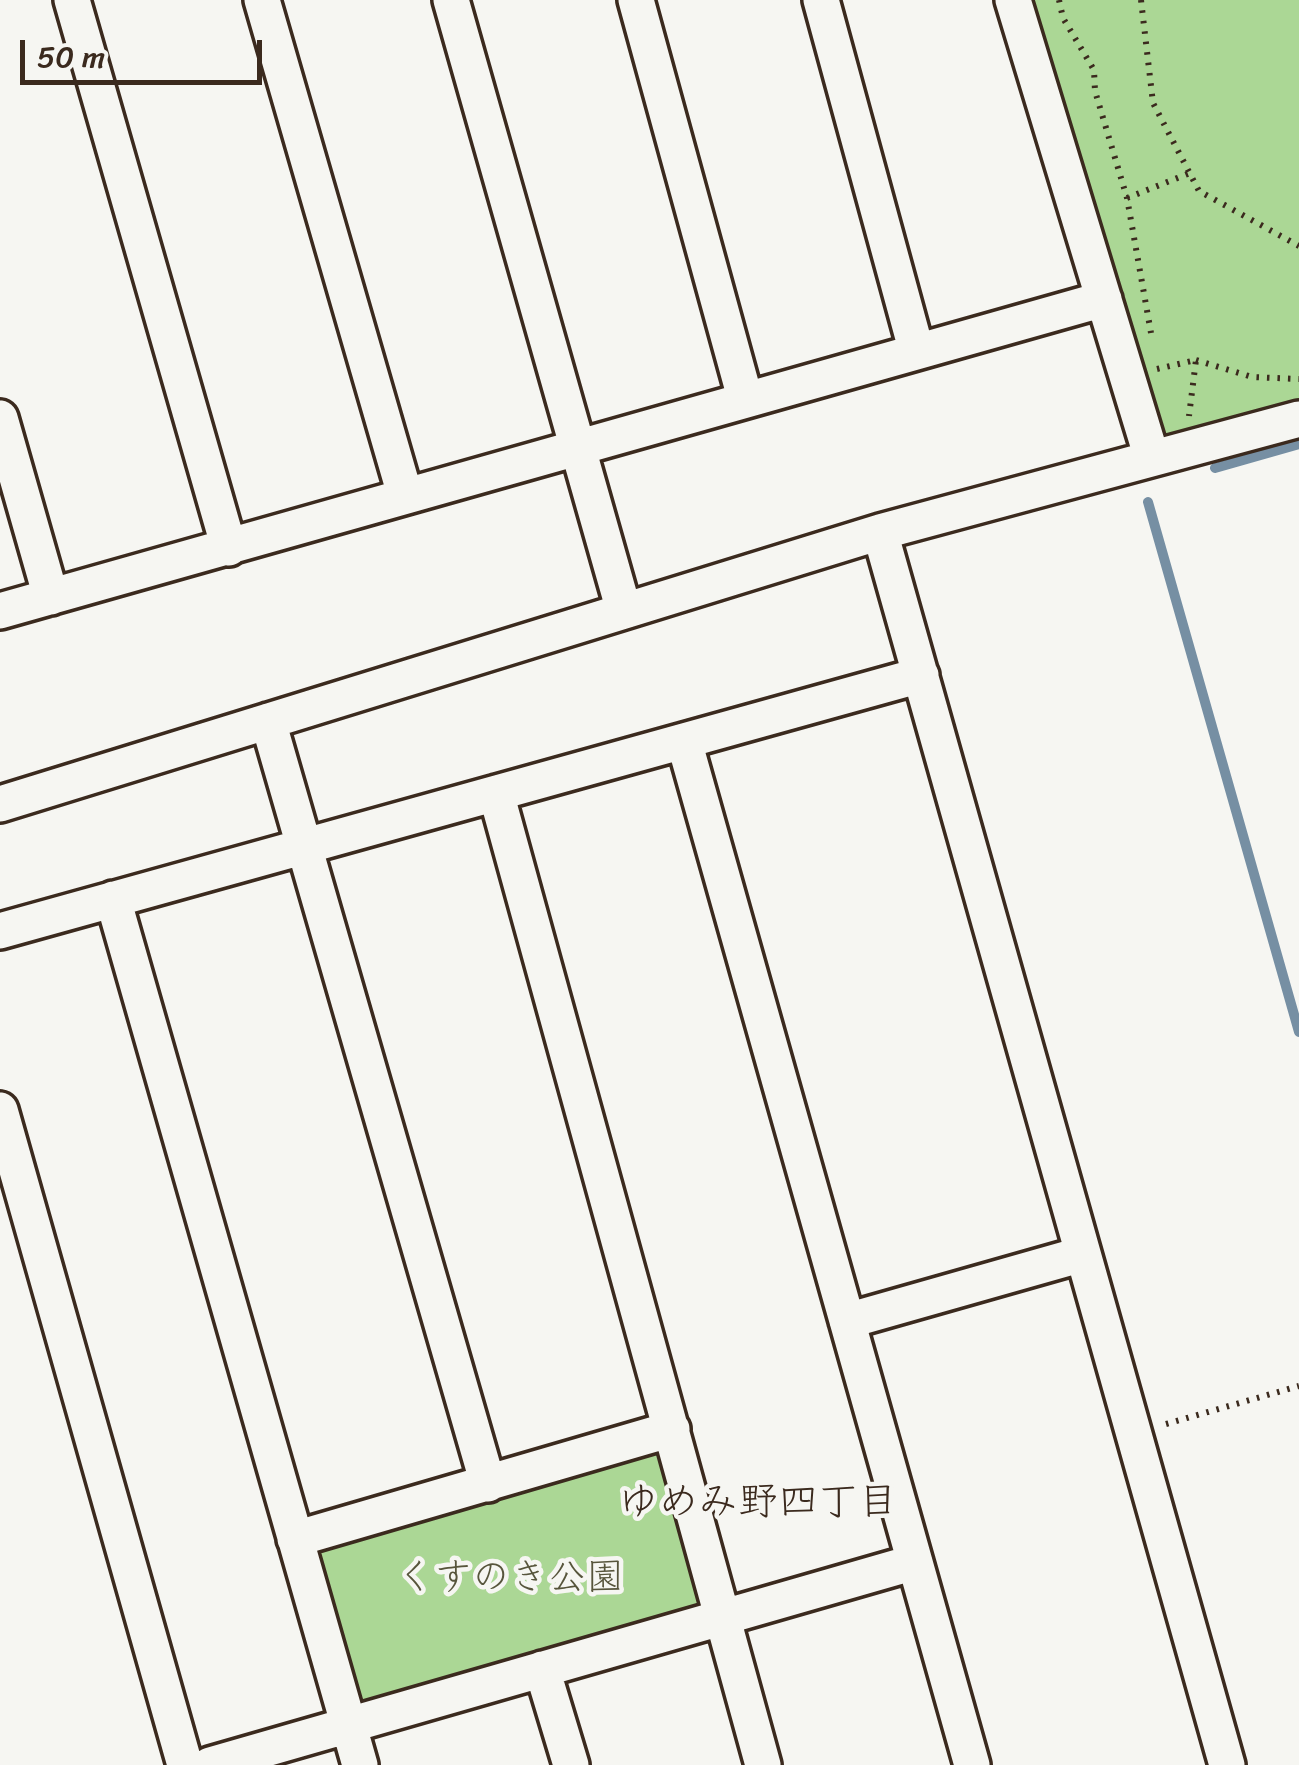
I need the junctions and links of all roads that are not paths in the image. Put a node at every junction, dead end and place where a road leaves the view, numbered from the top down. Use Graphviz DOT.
graph roads {
  1 [pos="72,0"];
  2 [pos="262,0"];
  3 [pos="451,0"];
  4 [pos="636,0"];
  5 [pos="821,0"];
  6 [pos="1013,0"];
  7 [pos="1104,299"];
  8 [pos="916,349"];
  9 [pos="745,398"];
  10 [pos="0,418"];
  11 [pos="1299,419"];
  12 [pos="578,447"];
  13 [pos="1164,452"];
  14 [pos="405,495"];
  15 [pos="880,532"];
  16 [pos="229,548"];
  17 [pos="51,597"];
  18 [pos="624,610"];
  19 [pos="0,611"];
  20 [pos="920,675"];
  21 [pos="268,721"];
  22 [pos="684,741"];
  23 [pos="496,793"];
  24 [pos="0,804"];
  25 [pos="304,846"];
  26 [pos="114,899"];
  27 [pos="0,930"];
  28 [pos="0,1110"];
  29 [pos="1083,1254"];
  30 [pos="847,1321"];
  31 [pos="672,1429"];
  32 [pos="488,1484"];
  33 [pos="295,1539"];
  34 [pos="915,1562"];
  35 [pos="723,1617"];
  36 [pos="542,1670"];
  37 [pos="348,1726"];
  38 [pos="186,1765"];
  39 [pos="210,1765"];
  40 [pos="360,1765"];
  41 [pos="571,1765"];
  42 [pos="763,1765"];
  43 [pos="972,1765"];
  44 [pos="1227,1765"];
  1 -- 16 [label="street"];
  2 -- 14 [label="street"];
  3 -- 12 [label="street"];
  4 -- 9 [label="street"];
  5 -- 8 [label="street"];
  6 -- 7 [label="street"];
  7 -- 8 [label="street"];
  7 -- 13 [label="street"];
  8 -- 9 [label="street"];
  9 -- 12 [label="street"];
  10 -- 17 [label="street"];
  11 -- 13 [label="street"];
  12 -- 14 [label="street"];
  12 -- 18 [label="street"];
  13 -- 15 [label="street"];
  14 -- 16 [label="street"];
  15 -- 18 [label="street"];
  15 -- 20 [label="street"];
  16 -- 17 [label="street"];
  17 -- 19 [label="street"];
  18 -- 21 [label="street"];
  20 -- 22 [label="street"];
  20 -- 29 [label="street"];
  21 -- 24 [label="street"];
  21 -- 25 [label="street"];
  22 -- 23 [label="street"];
  22 -- 30 [label="street"];
  23 -- 25 [label="street"];
  23 -- 31 [label="street"];
  25 -- 26 [label="street"];
  25 -- 32 [label="street"];
  26 -- 27 [label="street"];
  26 -- 33 [label="street"];
  28 -- 38 [label="street"];
  29 -- 30 [label="street"];
  29 -- 44 [label="street"];
  30 -- 34 [label="street"];
  31 -- 32 [label="street"];
  31 -- 35 [label="street"];
  32 -- 33 [label="street"];
  33 -- 37 [label="street"];
  34 -- 35 [label="street"];
  34 -- 43 [label="street"];
  35 -- 36 [label="street"];
  35 -- 42 [label="street"];
  36 -- 37 [label="street"];
  36 -- 41 [label="street"];
  37 -- 39 [label="street"];
  37 -- 40 [label="street"];
}
